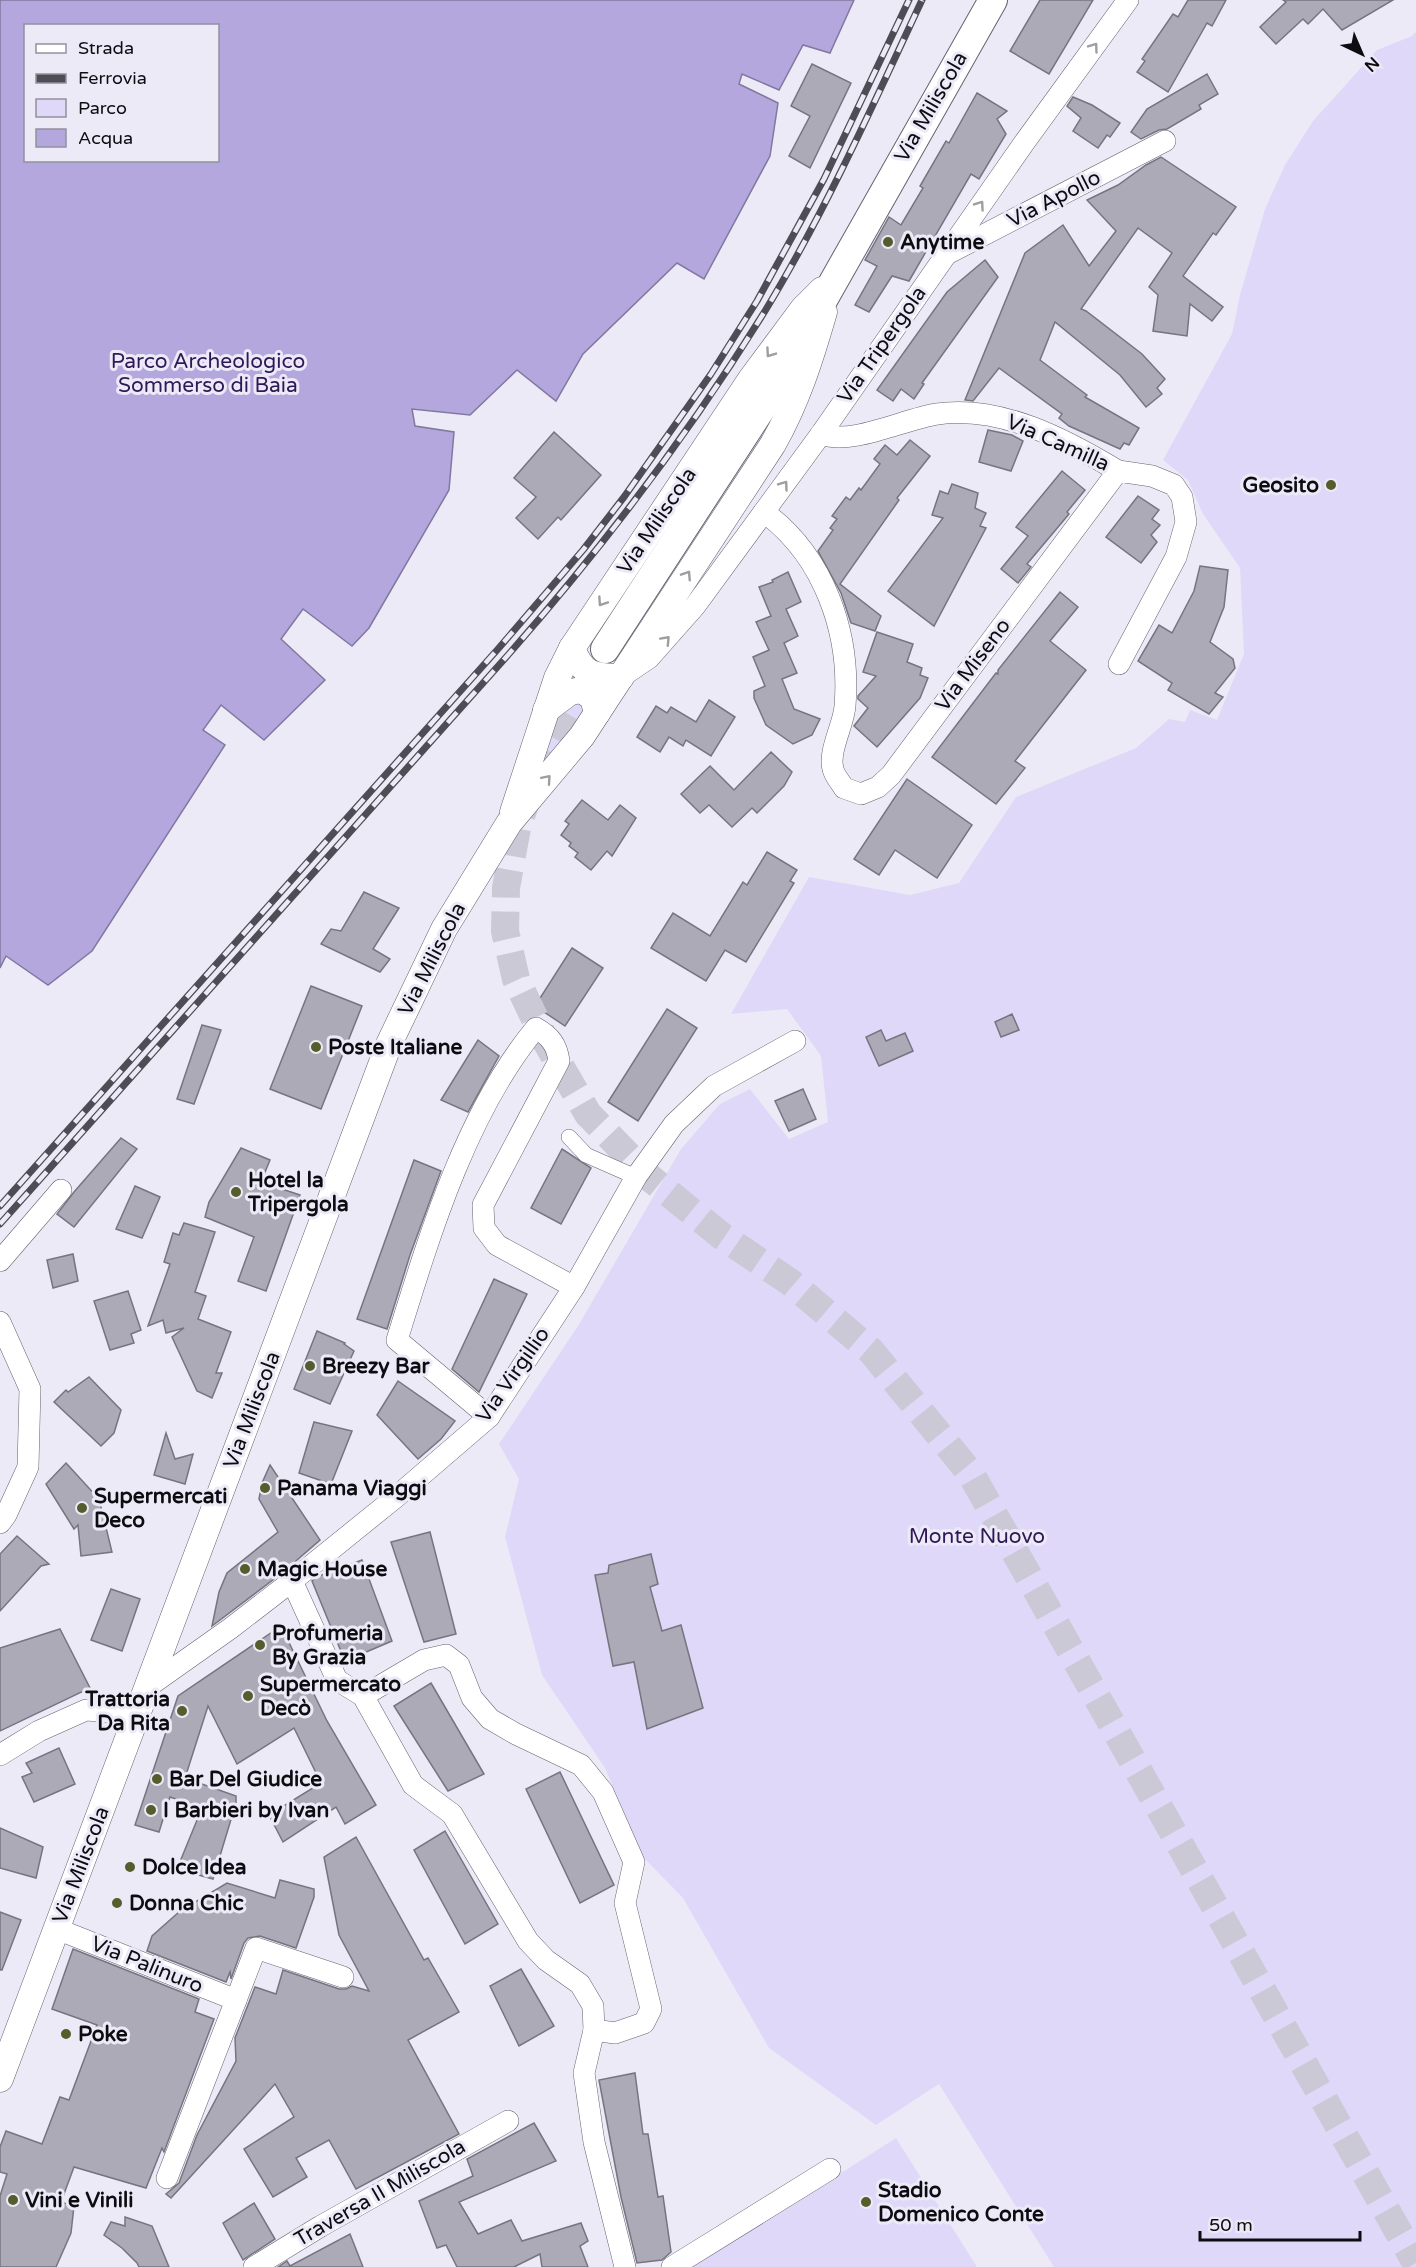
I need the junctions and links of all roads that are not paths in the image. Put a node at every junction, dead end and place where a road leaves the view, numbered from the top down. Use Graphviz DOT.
graph roads {
  1 [pos="993,0"];
  2 [pos="1128,0"];
  3 [pos="1165,141"];
  4 [pos="944,256"];
  5 [pos="835,277"];
  6 [pos="821,434"];
  7 [pos="1118,471"];
  8 [pos="764,512"];
  9 [pos="572,648"];
  10 [pos="605,649"];
  11 [pos="1119,664"];
  12 [pos="621,677"];
  13 [pos="546,710"];
  14 [pos="597,713"];
  15 [pos="509,824"];
  16 [pos="795,1041"];
  17 [pos="568,1137"];
  18 [pos="636,1178"];
  19 [pos="61,1190"];
  20 [pos="0,1261"];
  21 [pos="574,1287"];
  22 [pos="0,1322"];
  23 [pos="489,1417"];
  24 [pos="0,1523"];
  25 [pos="292,1581"];
  26 [pos="149,1686"];
  27 [pos="363,1696"];
  28 [pos="137,1718"];
  29 [pos="0,1755"];
  30 [pos="57,1929"];
  31 [pos="343,1977"];
  32 [pos="236,2000"];
  33 [pos="594,2030"];
  34 [pos="0,2079"];
  35 [pos="508,2121"];
  36 [pos="831,2169"];
  37 [pos="167,2178"];
  38 [pos="254,2267"];
  39 [pos="625,2267"];
  40 [pos="672,2267"];
  1 -- 5 [label="main road, Via Miliscola"];
  4 -- 2 [label="street, Via Tripergola, one-way"];
  3 -- 4 [label="street, Via Apollo"];
  4 -- 6 [label="street, Via Tripergola"];
  5 -- 9 [label="street, Via Miliscola, one-way"];
  5 -- 10 [label="main road, Via Miliscola"];
  12 -- 5 [label="street, Via Miliscola, one-way"];
  6 -- 7 [label="street, Via Camilla"];
  8 -- 6 [label="street, Via Tripergola, one-way"];
  7 -- 8 [label="street, Via Miseno"];
  7 -- 11 [label="street"];
  12 -- 8 [label="street, Via Tripergola, one-way"];
  9 -- 12 [label="street"];
  9 -- 13 [label="street, Via Miliscola"];
  12 -- 14 [label="street, Via Miliscola"];
  13 -- 14 [label="street"];
  13 -- 15 [label="street, Via Miliscola"];
  15 -- 14 [label="street, Via Miliscola, one-way"];
  15 -- 26 [label="street, Via Miliscola"];
  16 -- 18 [label="street, Via Virgillio"];
  17 -- 18 [label="street"];
  18 -- 21 [label="street, Via Virgillio"];
  19 -- 20 [label="street"];
  21 -- 23 [label="street, Via Virgillio"];
  21 -- 23 [label="street"];
  22 -- 24 [label="street"];
  23 -- 25 [label="street, Via Virgillio"];
  25 -- 26 [label="street, Via Virgillio"];
  25 -- 27 [label="street"];
  26 -- 28 [label="street, Via Miliscola"];
  27 -- 33 [label="street"];
  27 -- 33 [label="street"];
  28 -- 29 [label="street"];
  28 -- 30 [label="street, Via Miliscola"];
  30 -- 32 [label="street, Via Palinuro"];
  30 -- 34 [label="street, Via Miliscola"];
  31 -- 32 [label="street"];
  32 -- 37 [label="street"];
  33 -- 39 [label="street"];
  35 -- 38 [label="street, Traversa II Miliscola"];
  36 -- 40 [label="street"];
}
